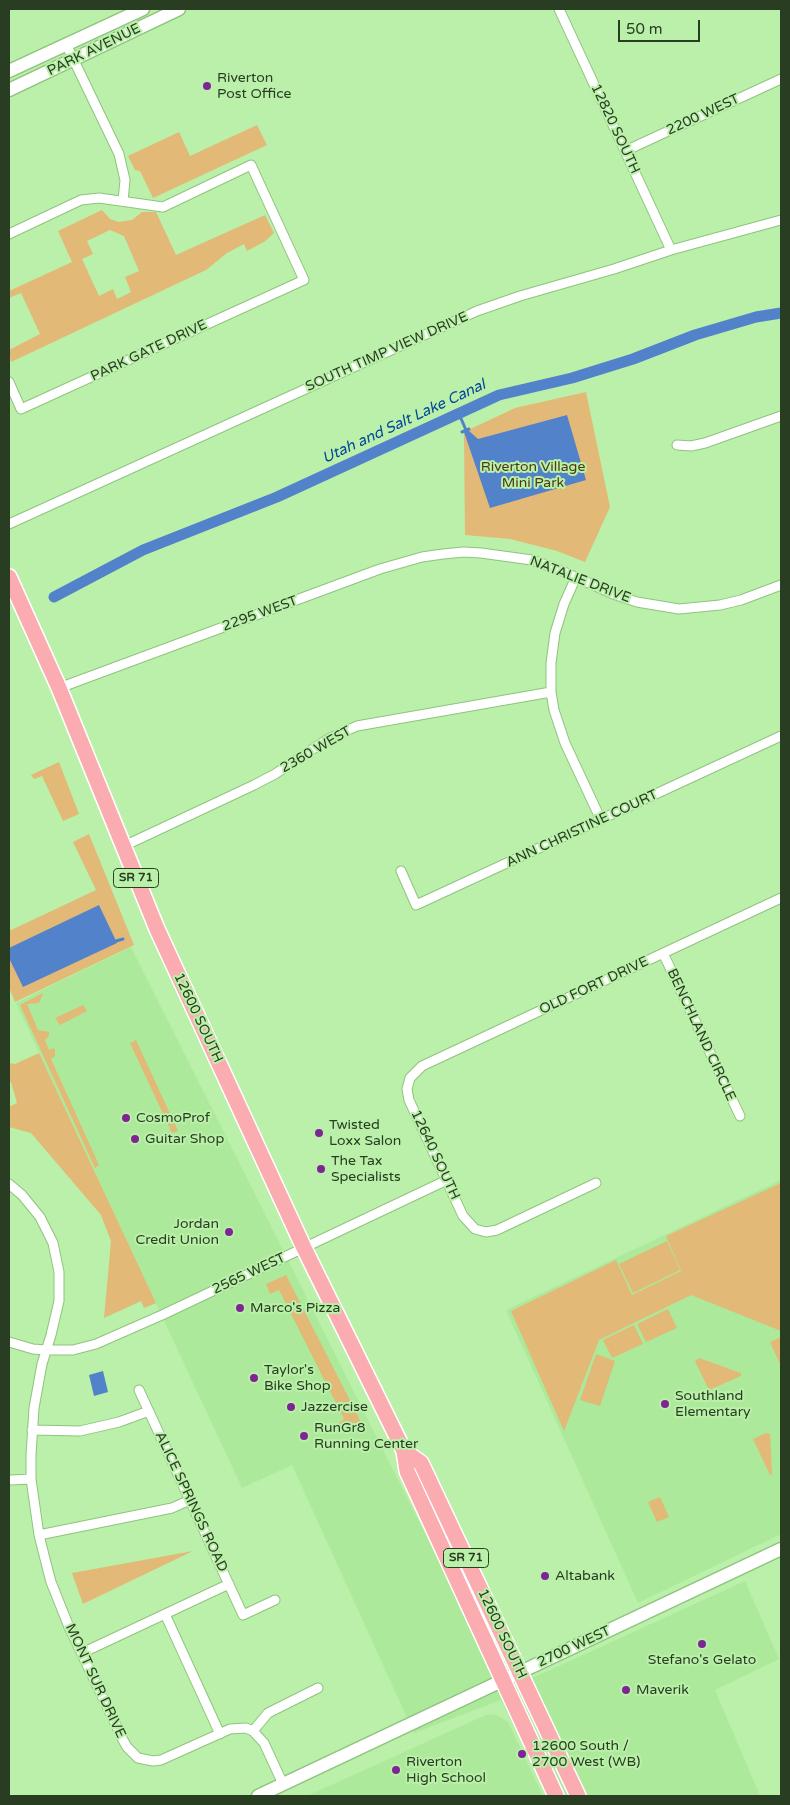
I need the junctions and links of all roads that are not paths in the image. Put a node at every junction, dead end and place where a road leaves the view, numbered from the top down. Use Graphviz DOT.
graph roads {
  1 [pos="143,9"];
  2 [pos="179,9"];
  3 [pos="570,9"];
  4 [pos="560,11"];
  5 [pos="66,44"];
  6 [pos="74,59"];
  7 [pos="9,71"];
  8 [pos="781,79"];
  9 [pos="9,90"];
  10 [pos="625,151"];
  11 [pos="123,201"];
  12 [pos="781,220"];
  13 [pos="9,234"];
  14 [pos="671,250"];
  15 [pos="9,382"];
  16 [pos="781,416"];
  17 [pos="677,445"];
  18 [pos="9,524"];
  19 [pos="464,552"];
  20 [pos="9,577"];
  21 [pos="576,577"];
  22 [pos="781,585"];
  23 [pos="59,688"];
  24 [pos="551,692"];
  25 [pos="781,736"];
  26 [pos="601,820"];
  27 [pos="124,846"];
  28 [pos="401,871"];
  29 [pos="781,898"];
  30 [pos="663,953"];
  31 [pos="410,1078"];
  32 [pos="740,1116"];
  33 [pos="447,1180"];
  34 [pos="596,1183"];
  35 [pos="9,1184"];
  36 [pos="304,1248"];
  37 [pos="9,1342"];
  38 [pos="46,1350"];
  39 [pos="139,1390"];
  40 [pos="148,1410"];
  41 [pos="32,1430"];
  42 [pos="404,1451"];
  43 [pos="31,1479"];
  44 [pos="11,1480"];
  45 [pos="190,1500"];
  46 [pos="39,1535"];
  47 [pos="781,1549"];
  48 [pos="229,1584"];
  49 [pos="275,1600"];
  50 [pos="165,1614"];
  51 [pos="82,1653"];
  52 [pos="520,1672"];
  53 [pos="503,1680"];
  54 [pos="318,1688"];
  55 [pos="253,1731"];
  56 [pos="220,1734"];
  57 [pos="283,1784"];
  58 [pos="258,1796"];
  59 [pos="556,1796"];
  60 [pos="578,1796"];
  1 -- 5 [label="main road, PARK AVENUE"];
  2 -- 6 [label="main road, PARK AVENUE"];
  3 -- 4 [label="street"];
  4 -- 10 [label="street, 12820 SOUTH"];
  5 -- 6 [label="street"];
  5 -- 7 [label="main road, PARK AVENUE"];
  6 -- 9 [label="main road, PARK AVENUE"];
  6 -- 11 [label="street"];
  8 -- 10 [label="street, 2200 WEST"];
  10 -- 14 [label="street, 12820 SOUTH"];
  11 -- 13 [label="street"];
  11 -- 15 [label="street, PARK GATE DRIVE"];
  12 -- 14 [label="street, SOUTH TIMP VIEW DRIVE"];
  14 -- 18 [label="street, SOUTH TIMP VIEW DRIVE"];
  16 -- 17 [label="street"];
  19 -- 21 [label="street, NATALIE DRIVE"];
  19 -- 23 [label="street, 2295 WEST"];
  20 -- 23 [label="main road, 12600 SOUTH / SR 71"];
  21 -- 22 [label="street, NATALIE DRIVE"];
  21 -- 24 [label="street"];
  23 -- 27 [label="main road, 12600 SOUTH / SR 71"];
  24 -- 26 [label="street"];
  24 -- 27 [label="street, 2360 WEST"];
  25 -- 26 [label="street, ANN CHRISTINE COURT"];
  26 -- 28 [label="street, ANN CHRISTINE COURT"];
  27 -- 36 [label="main road, 12600 SOUTH / SR 71"];
  29 -- 30 [label="street, OLD FORT DRIVE"];
  30 -- 31 [label="street, OLD FORT DRIVE"];
  30 -- 32 [label="street, BENCHLAND CIRCLE"];
  31 -- 33 [label="street, 12640 SOUTH"];
  33 -- 34 [label="street, 12640 SOUTH"];
  33 -- 36 [label="street, 2565 WEST"];
  35 -- 38 [label="street, MONT SUR DRIVE"];
  36 -- 38 [label="street, 2565 WEST"];
  36 -- 42 [label="main road, 12600 SOUTH / SR 71"];
  37 -- 38 [label="street, 2565 WEST"];
  38 -- 41 [label="street, MONT SUR DRIVE"];
  39 -- 40 [label="street, ALICE SPRINGS ROAD"];
  40 -- 41 [label="street"];
  40 -- 45 [label="street, ALICE SPRINGS ROAD"];
  41 -- 43 [label="street, MONT SUR DRIVE"];
  42 -- 52 [label="main road, 12600 SOUTH / SR 71"];
  42 -- 53 [label="main road, 12600 SOUTH / SR 71"];
  43 -- 44 [label="street"];
  43 -- 46 [label="street, MONT SUR DRIVE"];
  45 -- 46 [label="street"];
  45 -- 48 [label="street, ALICE SPRINGS ROAD"];
  46 -- 51 [label="street, MONT SUR DRIVE"];
  47 -- 52 [label="main road, 2700 WEST"];
  48 -- 49 [label="street, ALICE SPRINGS ROAD"];
  48 -- 50 [label="street"];
  50 -- 51 [label="street"];
  50 -- 56 [label="street"];
  51 -- 56 [label="street, MONT SUR DRIVE"];
  52 -- 53 [label="main road, 2700 WEST"];
  52 -- 60 [label="main road, 12600 SOUTH / SR 71"];
  53 -- 57 [label="main road, 2700 WEST"];
  53 -- 59 [label="main road, 12600 SOUTH / SR 71"];
  54 -- 55 [label="street"];
  55 -- 56 [label="street, MONT SUR DRIVE"];
  55 -- 57 [label="street"];
  57 -- 58 [label="main road, 2700 WEST"];
}
